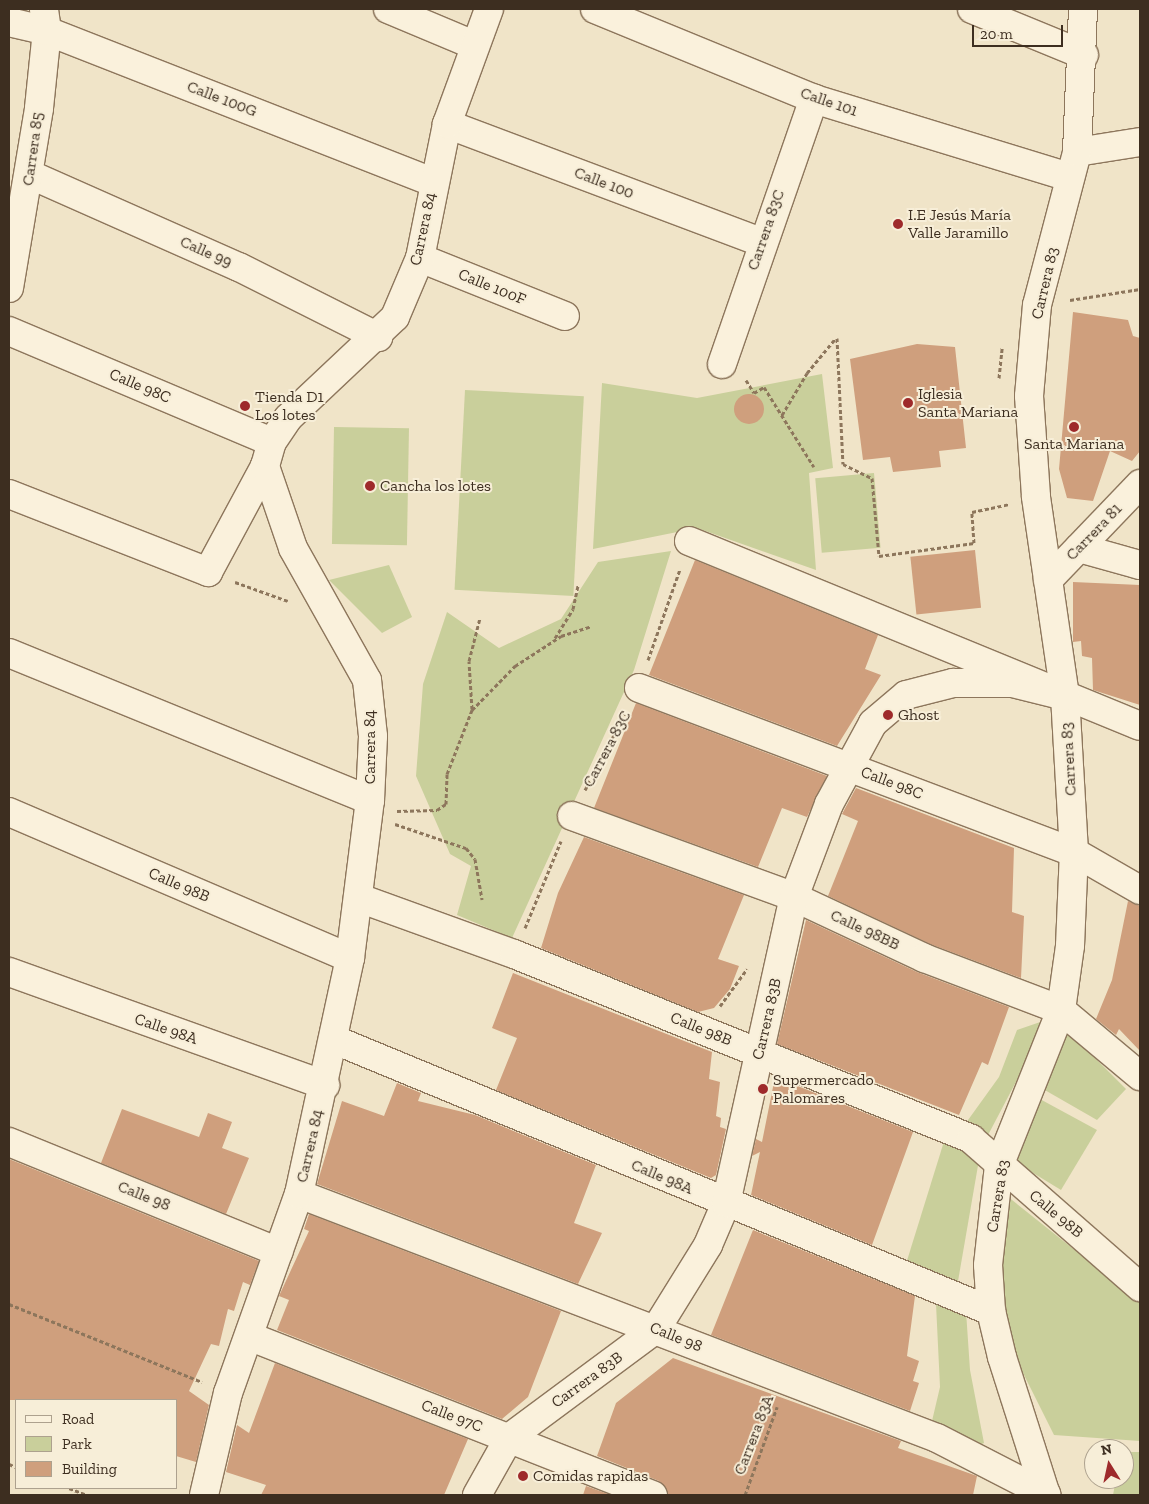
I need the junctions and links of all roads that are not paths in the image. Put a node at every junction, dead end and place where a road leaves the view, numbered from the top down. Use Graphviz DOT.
graph roads {
  1 [pos="388,9"];
  2 [pos="488,9"];
  3 [pos="595,9"];
  4 [pos="972,9"];
  5 [pos="1083,9"];
  6 [pos="46,20"];
  7 [pos="9,22"];
  8 [pos="474,45"];
  9 [pos="1084,55"];
  10 [pos="814,99"];
  11 [pos="447,124"];
  12 [pos="1140,142"];
  13 [pos="1073,164"];
  14 [pos="31,175"];
  15 [pos="433,182"];
  16 [pos="16,212"];
  17 [pos="761,242"];
  18 [pos="420,258"];
  19 [pos="9,288"];
  20 [pos="565,316"];
  21 [pos="9,331"];
  22 [pos="378,337"];
  23 [pos="722,364"];
  24 [pos="268,454"];
  25 [pos="1140,484"];
  26 [pos="9,494"];
  27 [pos="689,541"];
  28 [pos="1079,548"];
  29 [pos="1140,564"];
  30 [pos="1048,580"];
  31 [pos="9,653"];
  32 [pos="639,688"];
  33 [pos="1066,696"];
  34 [pos="1140,726"];
  35 [pos="847,765"];
  36 [pos="369,810"];
  37 [pos="9,812"];
  38 [pos="572,816"];
  39 [pos="1074,852"];
  40 [pos="1140,890"];
  41 [pos="794,897"];
  42 [pos="359,898"];
  43 [pos="350,958"];
  44 [pos="9,972"];
  45 [pos="1061,1010"];
  46 [pos="335,1040"];
  47 [pos="760,1053"];
  48 [pos="1140,1076"];
  49 [pos="325,1084"];
  50 [pos="9,1142"];
  51 [pos="999,1166"];
  52 [pos="299,1194"];
  53 [pos="726,1203"];
  54 [pos="278,1252"];
  55 [pos="1140,1286"];
  56 [pos="991,1311"];
  57 [pos="656,1329"];
  58 [pos="251,1337"];
  59 [pos="509,1438"];
  60 [pos="1046,1494"];
  61 [pos="204,1495"];
  62 [pos="476,1495"];
  63 [pos="653,1495"];
  1 -- 8 [label="street"];
  2 -- 8 [label="street, Carrera 84"];
  3 -- 10 [label="street, Calle 101"];
  4 -- 9 [label="street"];
  5 -- 9 [label="street, Carrera 83"];
  6 -- 7 [label="street, Calle 100G"];
  6 -- 14 [label="street, Carrera 85"];
  6 -- 15 [label="street, Calle 100G"];
  8 -- 11 [label="street, Carrera 84"];
  9 -- 13 [label="street, Carrera 83"];
  10 -- 13 [label="street, Calle 101"];
  10 -- 17 [label="street, Carrera 83C"];
  11 -- 15 [label="street, Carrera 84"];
  11 -- 17 [label="street, Calle 100"];
  12 -- 13 [label="street, Calle 101"];
  13 -- 30 [label="street, Carrera 83"];
  14 -- 16 [label="street, Carrera 85"];
  14 -- 22 [label="street, Calle 99"];
  15 -- 18 [label="street, Carrera 84"];
  16 -- 19 [label="street, Carrera 85"];
  17 -- 23 [label="street, Carrera 83C"];
  18 -- 20 [label="street, Calle 100F"];
  18 -- 22 [label="street, Carrera 84"];
  21 -- 24 [label="street, Calle 98C"];
  22 -- 24 [label="street, Carrera 84"];
  24 -- 26 [label="street"];
  24 -- 36 [label="street, Carrera 84"];
  25 -- 28 [label="street, Carrera 81"];
  27 -- 33 [label="street"];
  28 -- 29 [label="street"];
  28 -- 30 [label="street, Carrera 81"];
  30 -- 33 [label="street, Carrera 83"];
  31 -- 36 [label="street"];
  32 -- 35 [label="street, Calle 98C"];
  33 -- 34 [label="street"];
  33 -- 35 [label="street, Carrera 83B"];
  33 -- 39 [label="street, Carrera 83"];
  35 -- 39 [label="street, Calle 98C"];
  35 -- 41 [label="street, Carrera 83B"];
  36 -- 42 [label="street, Carrera 84"];
  37 -- 43 [label="street, Calle 98B"];
  38 -- 41 [label="street, Calle 98BB"];
  39 -- 40 [label="street, Calle 98C"];
  39 -- 45 [label="street, Carrera 83"];
  41 -- 45 [label="street, Calle 98BB"];
  41 -- 47 [label="street, Carrera 83B"];
  42 -- 43 [label="street, Carrera 84"];
  42 -- 47 [label="street, Calle 98B"];
  43 -- 46 [label="street, Carrera 84"];
  44 -- 49 [label="street, Calle 98A"];
  45 -- 48 [label="street, Calle 98BB"];
  45 -- 51 [label="street, Carrera 83"];
  46 -- 49 [label="street, Carrera 84"];
  46 -- 53 [label="street, Calle 98A"];
  47 -- 51 [label="street, Calle 98B"];
  47 -- 53 [label="street, Carrera 83B"];
  49 -- 52 [label="street, Carrera 84"];
  50 -- 54 [label="street, Calle 98"];
  51 -- 55 [label="street, Calle 98B"];
  51 -- 56 [label="street, Carrera 83"];
  52 -- 54 [label="street, Carrera 84"];
  52 -- 57 [label="street, Calle 98"];
  53 -- 56 [label="street, Calle 98A"];
  53 -- 57 [label="street, Carrera 83B"];
  54 -- 58 [label="street, Carrera 84"];
  56 -- 60 [label="street, Carrera 83"];
  57 -- 59 [label="street, Carrera 83B"];
  57 -- 60 [label="street, Calle 98"];
  58 -- 59 [label="street, Calle 97C"];
  58 -- 61 [label="street, Carrera 84"];
  59 -- 62 [label="street, Carrera 83B"];
  59 -- 63 [label="street, Calle 97C"];
}
